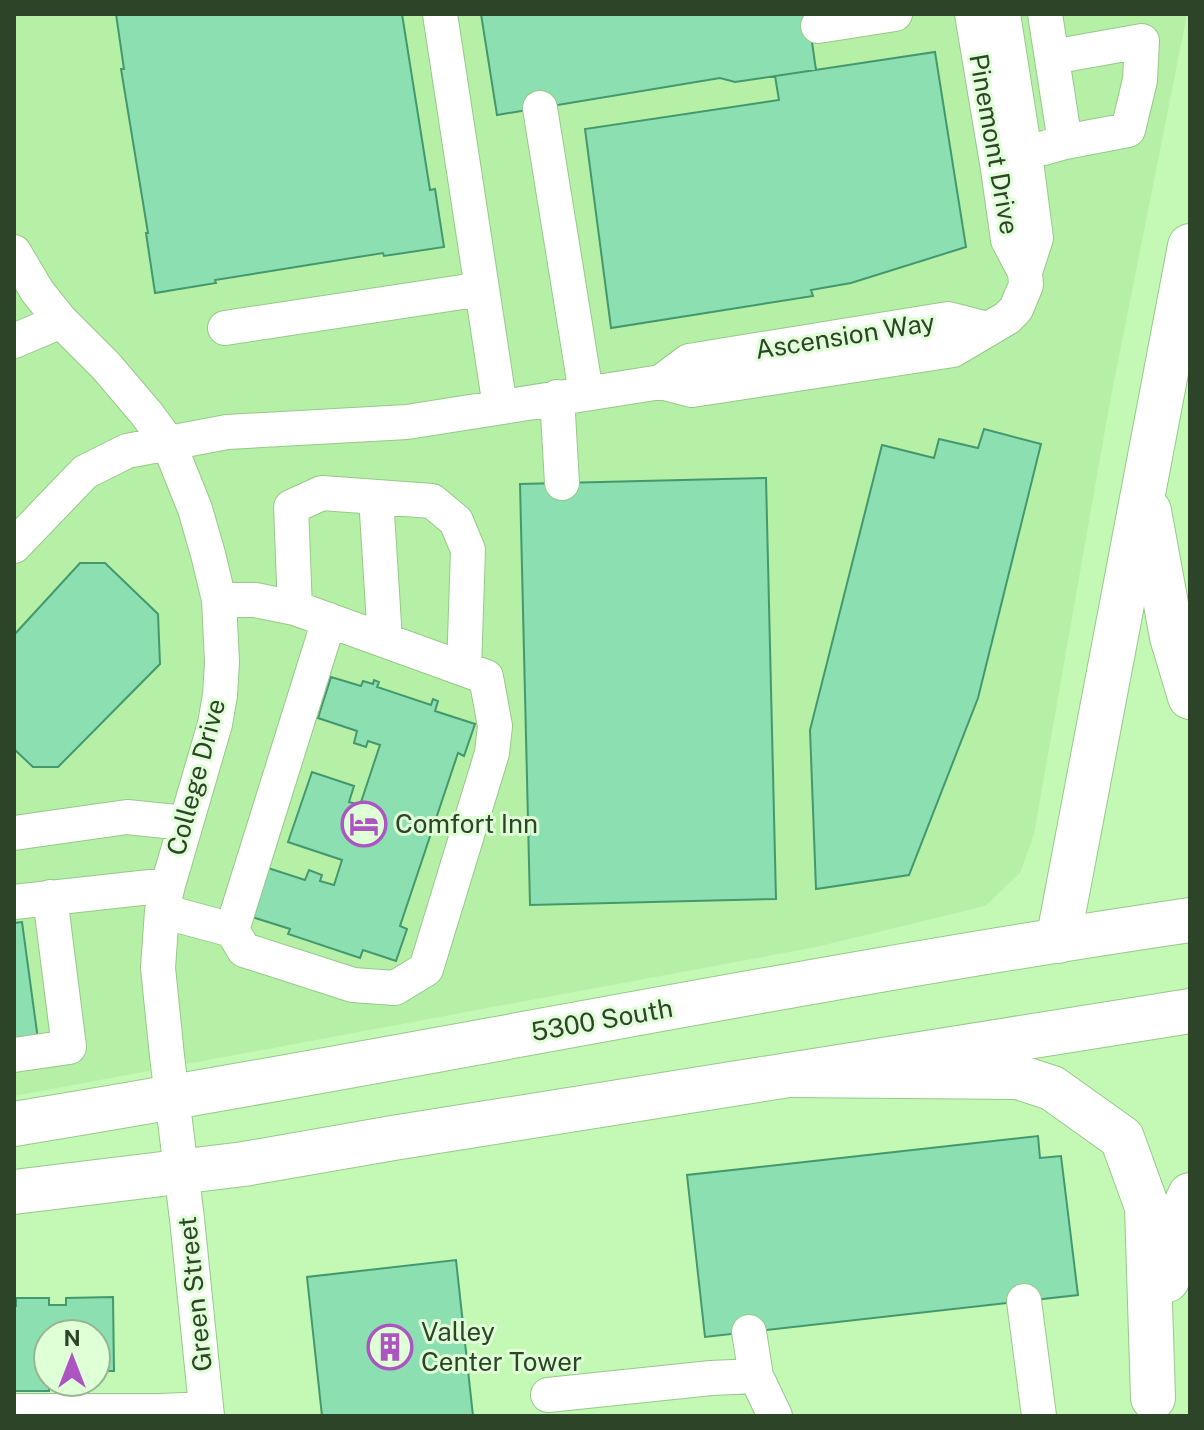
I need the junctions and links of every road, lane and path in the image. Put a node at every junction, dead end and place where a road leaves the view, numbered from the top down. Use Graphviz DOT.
graph roads {
  1 [pos="440,14"];
  2 [pos="891,14"];
  3 [pos="972,14"];
  4 [pos="1003,14"];
  5 [pos="1045,14"];
  6 [pos="818,26"];
  7 [pos="1052,57"];
  8 [pos="540,108"];
  9 [pos="1065,142"];
  10 [pos="1025,154"];
  11 [pos="1190,246"];
  12 [pos="14,252"];
  13 [pos="1025,272"];
  14 [pos="482,289"];
  15 [pos="61,321"];
  16 [pos="225,328"];
  17 [pos="987,329"];
  18 [pos="14,341"];
  19 [pos="572,395"];
  20 [pos="500,407"];
  21 [pos="169,444"];
  22 [pos="562,483"];
  23 [pos="1144,485"];
  24 [pos="376,497"];
  25 [pos="14,546"];
  26 [pos="219,600"];
  27 [pos="295,608"];
  28 [pos="329,620"];
  29 [pos="385,640"];
  30 [pos="464,669"];
  31 [pos="1190,697"];
  32 [pos="185,823"];
  33 [pos="14,833"];
  34 [pos="50,897"];
  35 [pos="165,898"];
  36 [pos="14,902"];
  37 [pos="1190,920"];
  38 [pos="232,930"];
  39 [pos="1058,941"];
  40 [pos="1190,1011"];
  41 [pos="14,1055"];
  42 [pos="788,1075"];
  43 [pos="173,1098"];
  44 [pos="14,1124"];
  45 [pos="181,1172"];
  46 [pos="14,1192"];
  47 [pos="1190,1195"];
  48 [pos="1024,1301"];
  49 [pos="749,1332"];
  50 [pos="756,1376"];
  51 [pos="548,1395"];
  52 [pos="1153,1407"];
  53 [pos="14,1411"];
  54 [pos="207,1413"];
  55 [pos="775,1416"];
  56 [pos="1039,1416"];
  1 -- 14 [label="street"];
  2 -- 6 [label="street"];
  3 -- 13 [label="street, Pinemont Drive"];
  4 -- 10 [label="street, Pinemont Drive"];
  5 -- 7 [label="street"];
  7 -- 9 [label="street"];
  7 -- 9 [label="street"];
  8 -- 19 [label="street"];
  9 -- 10 [label="street"];
  10 -- 13 [label="street, Pinemont Drive"];
  11 -- 23 [label="main road"];
  12 -- 15 [label="street, College Drive"];
  13 -- 17 [label="street, Pinemont Drive"];
  14 -- 16 [label="street"];
  14 -- 20 [label="street"];
  15 -- 18 [label="street"];
  15 -- 21 [label="street, College Drive"];
  17 -- 19 [label="street, Ascension Way"];
  19 -- 20 [label="street, Ascension Way"];
  19 -- 22 [label="street"];
  20 -- 21 [label="street, Ascension Way"];
  21 -- 25 [label="street, Ascension Way"];
  21 -- 26 [label="street, College Drive"];
  23 -- 31 [label="main road"];
  23 -- 39 [label="main road"];
  24 -- 27 [label="street"];
  24 -- 29 [label="street"];
  24 -- 30 [label="street"];
  26 -- 27 [label="street"];
  26 -- 32 [label="street, College Drive"];
  27 -- 28 [label="street"];
  28 -- 29 [label="street"];
  28 -- 38 [label="street"];
  29 -- 30 [label="street"];
  30 -- 38 [label="street"];
  32 -- 33 [label="street"];
  32 -- 35 [label="street, College Drive"];
  34 -- 35 [label="street"];
  34 -- 36 [label="street"];
  34 -- 41 [label="street"];
  35 -- 38 [label="street"];
  35 -- 43 [label="street, College Drive"];
  37 -- 39 [label="main road, 5300 South"];
  39 -- 43 [label="main road, 5300 South"];
  40 -- 42 [label="main road"];
  42 -- 45 [label="main road"];
  42 -- 52 [label="main road"];
  43 -- 44 [label="main road, 5300 South"];
  43 -- 45 [label="street, College Drive"];
  45 -- 46 [label="main road"];
  45 -- 54 [label="street, Green Street"];
  47 -- 52 [label="main road"];
  48 -- 56 [label="street"];
  49 -- 50 [label="street"];
  50 -- 51 [label="street"];
  50 -- 55 [label="street"];
  53 -- 54 [label="street"];
}
